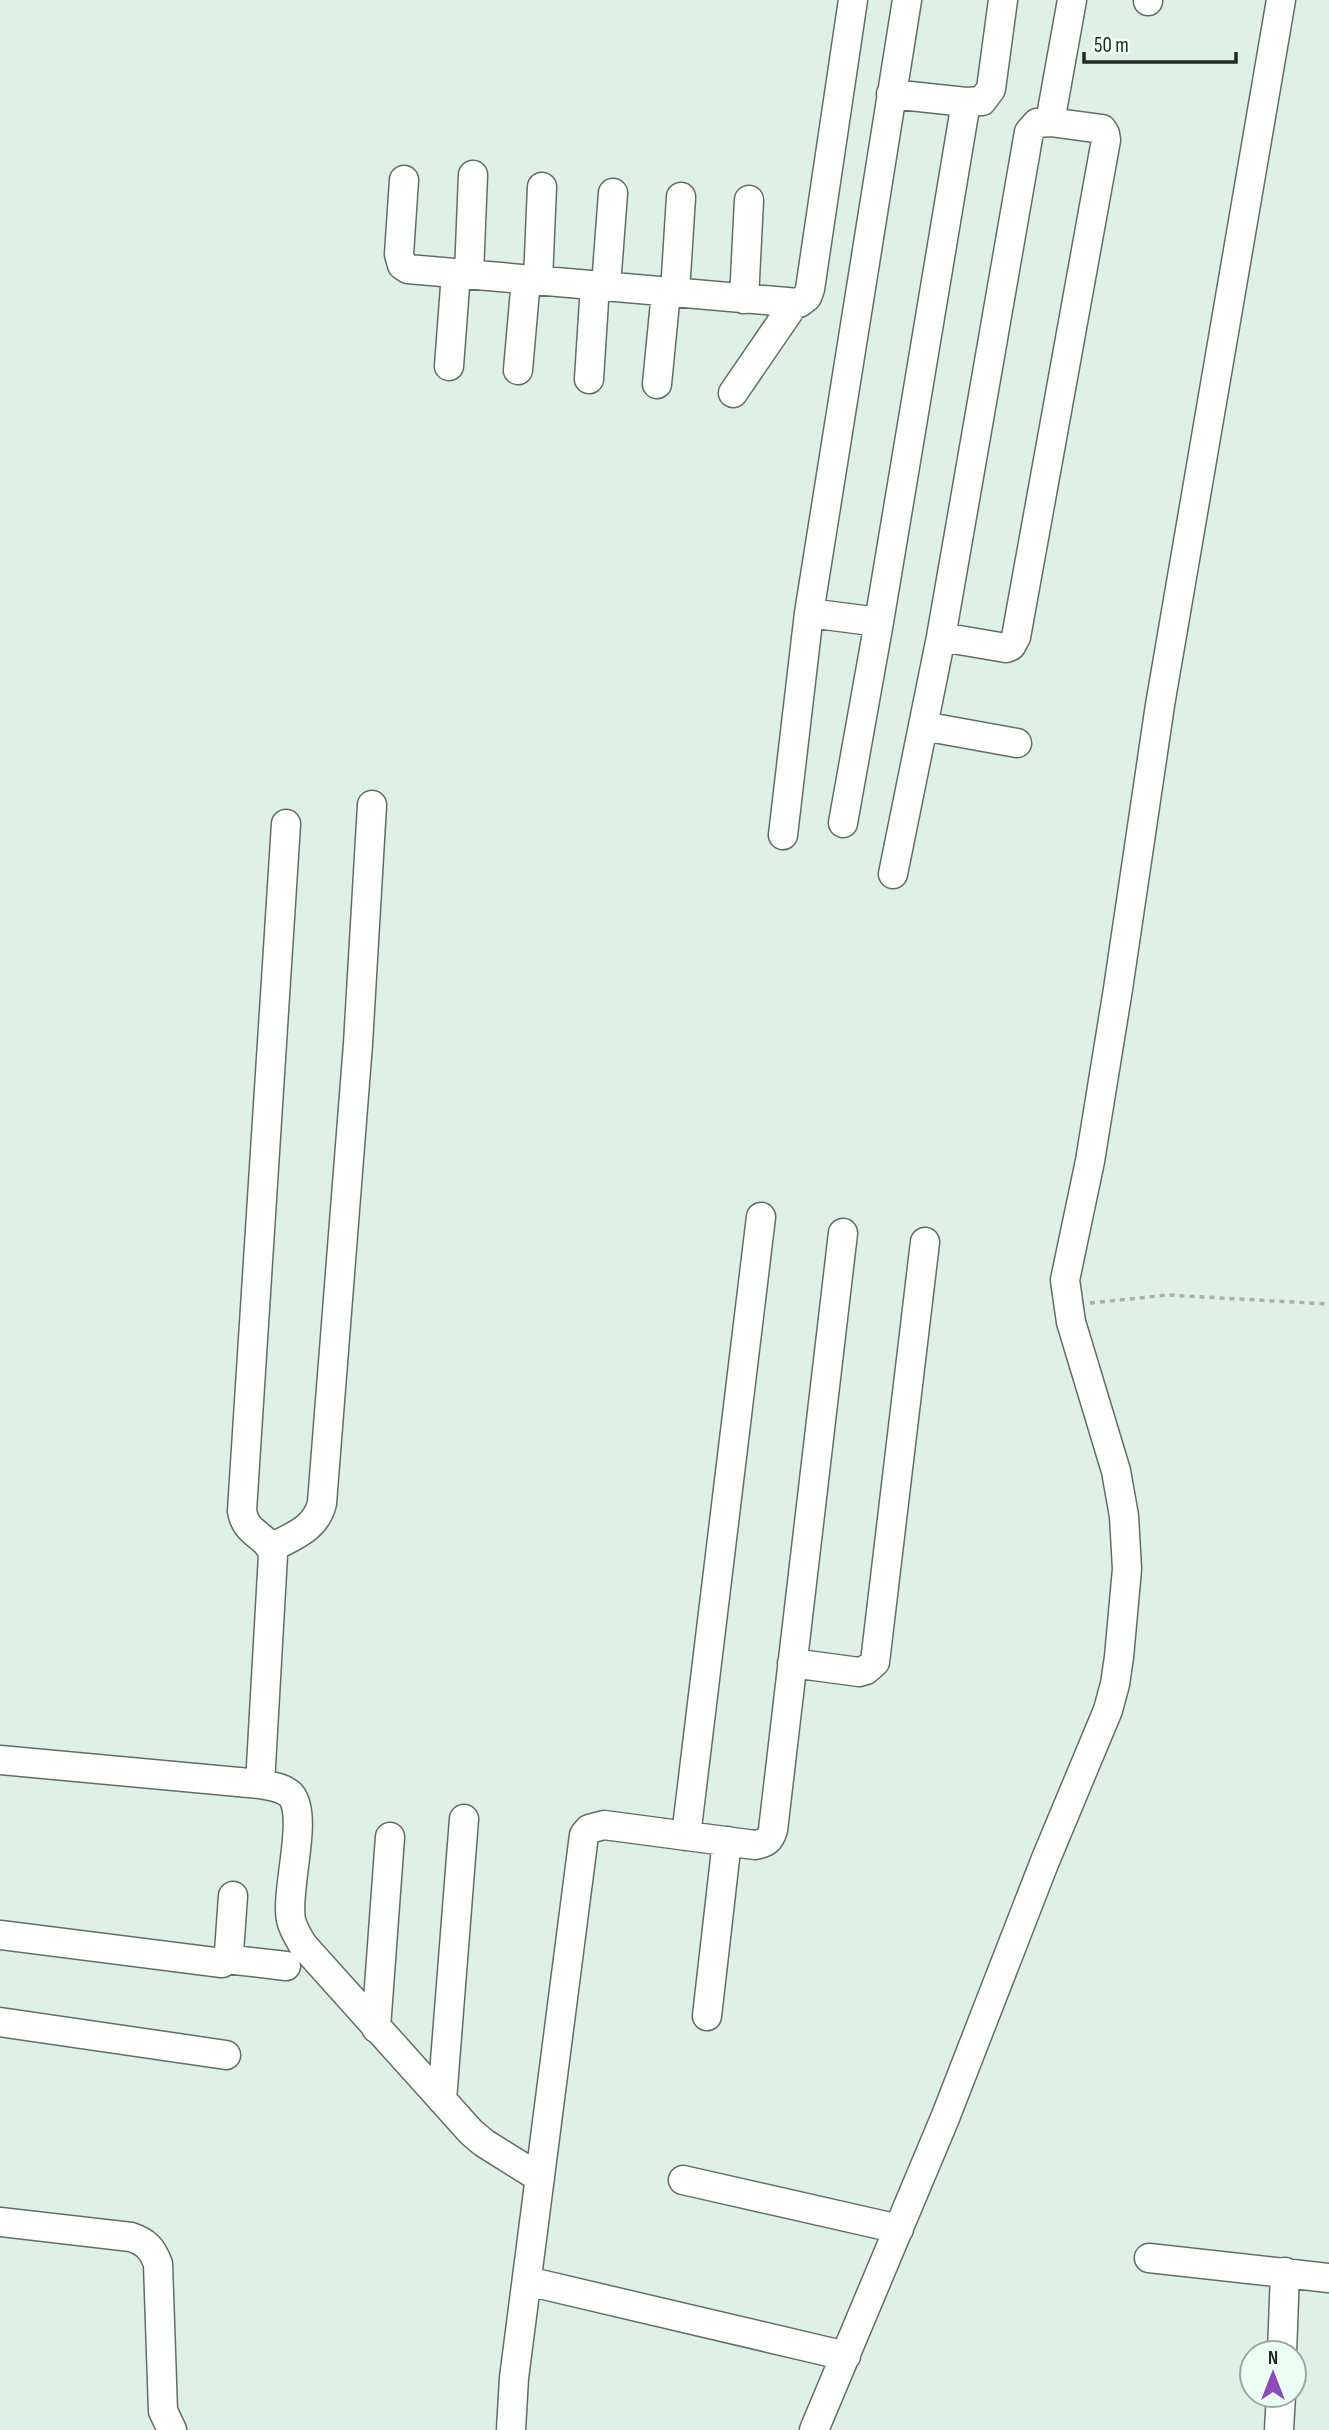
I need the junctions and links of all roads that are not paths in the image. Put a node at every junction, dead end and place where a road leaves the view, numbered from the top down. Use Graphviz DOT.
graph roads {
  1 [pos="853,0"];
  2 [pos="907,0"];
  3 [pos="1003,0"];
  4 [pos="1072,0"];
  5 [pos="1281,0"];
  6 [pos="891,94"];
  7 [pos="966,102"];
  8 [pos="1050,122"];
  9 [pos="473,175"];
  10 [pos="404,180"];
  11 [pos="542,187"];
  12 [pos="613,193"];
  13 [pos="681,197"];
  14 [pos="749,200"];
  15 [pos="462,273"];
  16 [pos="532,280"];
  17 [pos="601,286"];
  18 [pos="671,292"];
  19 [pos="744,299"];
  20 [pos="794,304"];
  21 [pos="449,366"];
  22 [pos="518,370"];
  23 [pos="589,379"];
  24 [pos="657,384"];
  25 [pos="733,393"];
  26 [pos="809,613"];
  27 [pos="879,622"];
  28 [pos="941,637"];
  29 [pos="923,726"];
  30 [pos="1017,743"];
  31 [pos="372,805"];
  32 [pos="843,823"];
  33 [pos="286,824"];
  34 [pos="783,835"];
  35 [pos="893,874"];
  36 [pos="761,1217"];
  37 [pos="843,1233"];
  38 [pos="925,1242"];
  39 [pos="271,1548"];
  40 [pos="792,1663"];
  41 [pos="0,1760"];
  42 [pos="260,1784"];
  43 [pos="464,1819"];
  44 [pos="686,1836"];
  45 [pos="390,1837"];
  46 [pos="727,1841"];
  47 [pos="233,1896"];
  48 [pos="0,1935"];
  49 [pos="226,1959"];
  50 [pos="286,1966"];
  51 [pos="707,2016"];
  52 [pos="0,2022"];
  53 [pos="376,2028"];
  54 [pos="226,2055"];
  55 [pos="442,2100"];
  56 [pos="540,2178"];
  57 [pos="683,2180"];
  58 [pos="0,2222"];
  59 [pos="899,2229"];
  60 [pos="1149,2258"];
  61 [pos="1285,2272"];
  62 [pos="1329,2278"];
  63 [pos="527,2281"];
  64 [pos="1283,2339"];
  65 [pos="846,2356"];
  66 [pos="1280,2409"];
  67 [pos="172,2430"];
  68 [pos="511,2430"];
  69 [pos="814,2430"];
  70 [pos="1279,2430"];
  1 -- 20 [label="street"];
  2 -- 6 [label="street"];
  3 -- 7 [label="street"];
  4 -- 8 [label="street"];
  5 -- 59 [label="street"];
  6 -- 7 [label="street"];
  6 -- 26 [label="street"];
  7 -- 27 [label="street"];
  8 -- 28 [label="street"];
  8 -- 28 [label="street"];
  9 -- 15 [label="street"];
  10 -- 15 [label="street"];
  11 -- 16 [label="street"];
  12 -- 17 [label="street"];
  13 -- 18 [label="street"];
  14 -- 19 [label="street"];
  15 -- 16 [label="street"];
  15 -- 21 [label="street"];
  16 -- 17 [label="street"];
  16 -- 22 [label="street"];
  17 -- 18 [label="street"];
  17 -- 23 [label="street"];
  18 -- 19 [label="street"];
  18 -- 24 [label="street"];
  19 -- 20 [label="street"];
  20 -- 25 [label="street"];
  26 -- 27 [label="street"];
  26 -- 34 [label="street"];
  27 -- 32 [label="street"];
  28 -- 29 [label="street"];
  29 -- 30 [label="street"];
  29 -- 35 [label="street"];
  31 -- 39 [label="street"];
  33 -- 39 [label="street"];
  36 -- 44 [label="street"];
  37 -- 40 [label="street"];
  38 -- 40 [label="street"];
  39 -- 42 [label="street"];
  40 -- 46 [label="street"];
  41 -- 42 [label="street"];
  42 -- 53 [label="street"];
  43 -- 55 [label="street"];
  44 -- 46 [label="street"];
  44 -- 56 [label="street"];
  45 -- 53 [label="street"];
  46 -- 51 [label="street"];
  47 -- 49 [label="street"];
  48 -- 49 [label="street"];
  49 -- 50 [label="street"];
  52 -- 54 [label="street"];
  53 -- 55 [label="street"];
  55 -- 56 [label="street"];
  56 -- 63 [label="street"];
  57 -- 59 [label="street"];
  58 -- 67 [label="street"];
  59 -- 65 [label="street"];
  60 -- 61 [label="street"];
  61 -- 62 [label="street"];
  61 -- 64 [label="street"];
  63 -- 65 [label="street"];
  63 -- 68 [label="street"];
  65 -- 69 [label="street"];
  66 -- 70 [label="street"];
}
